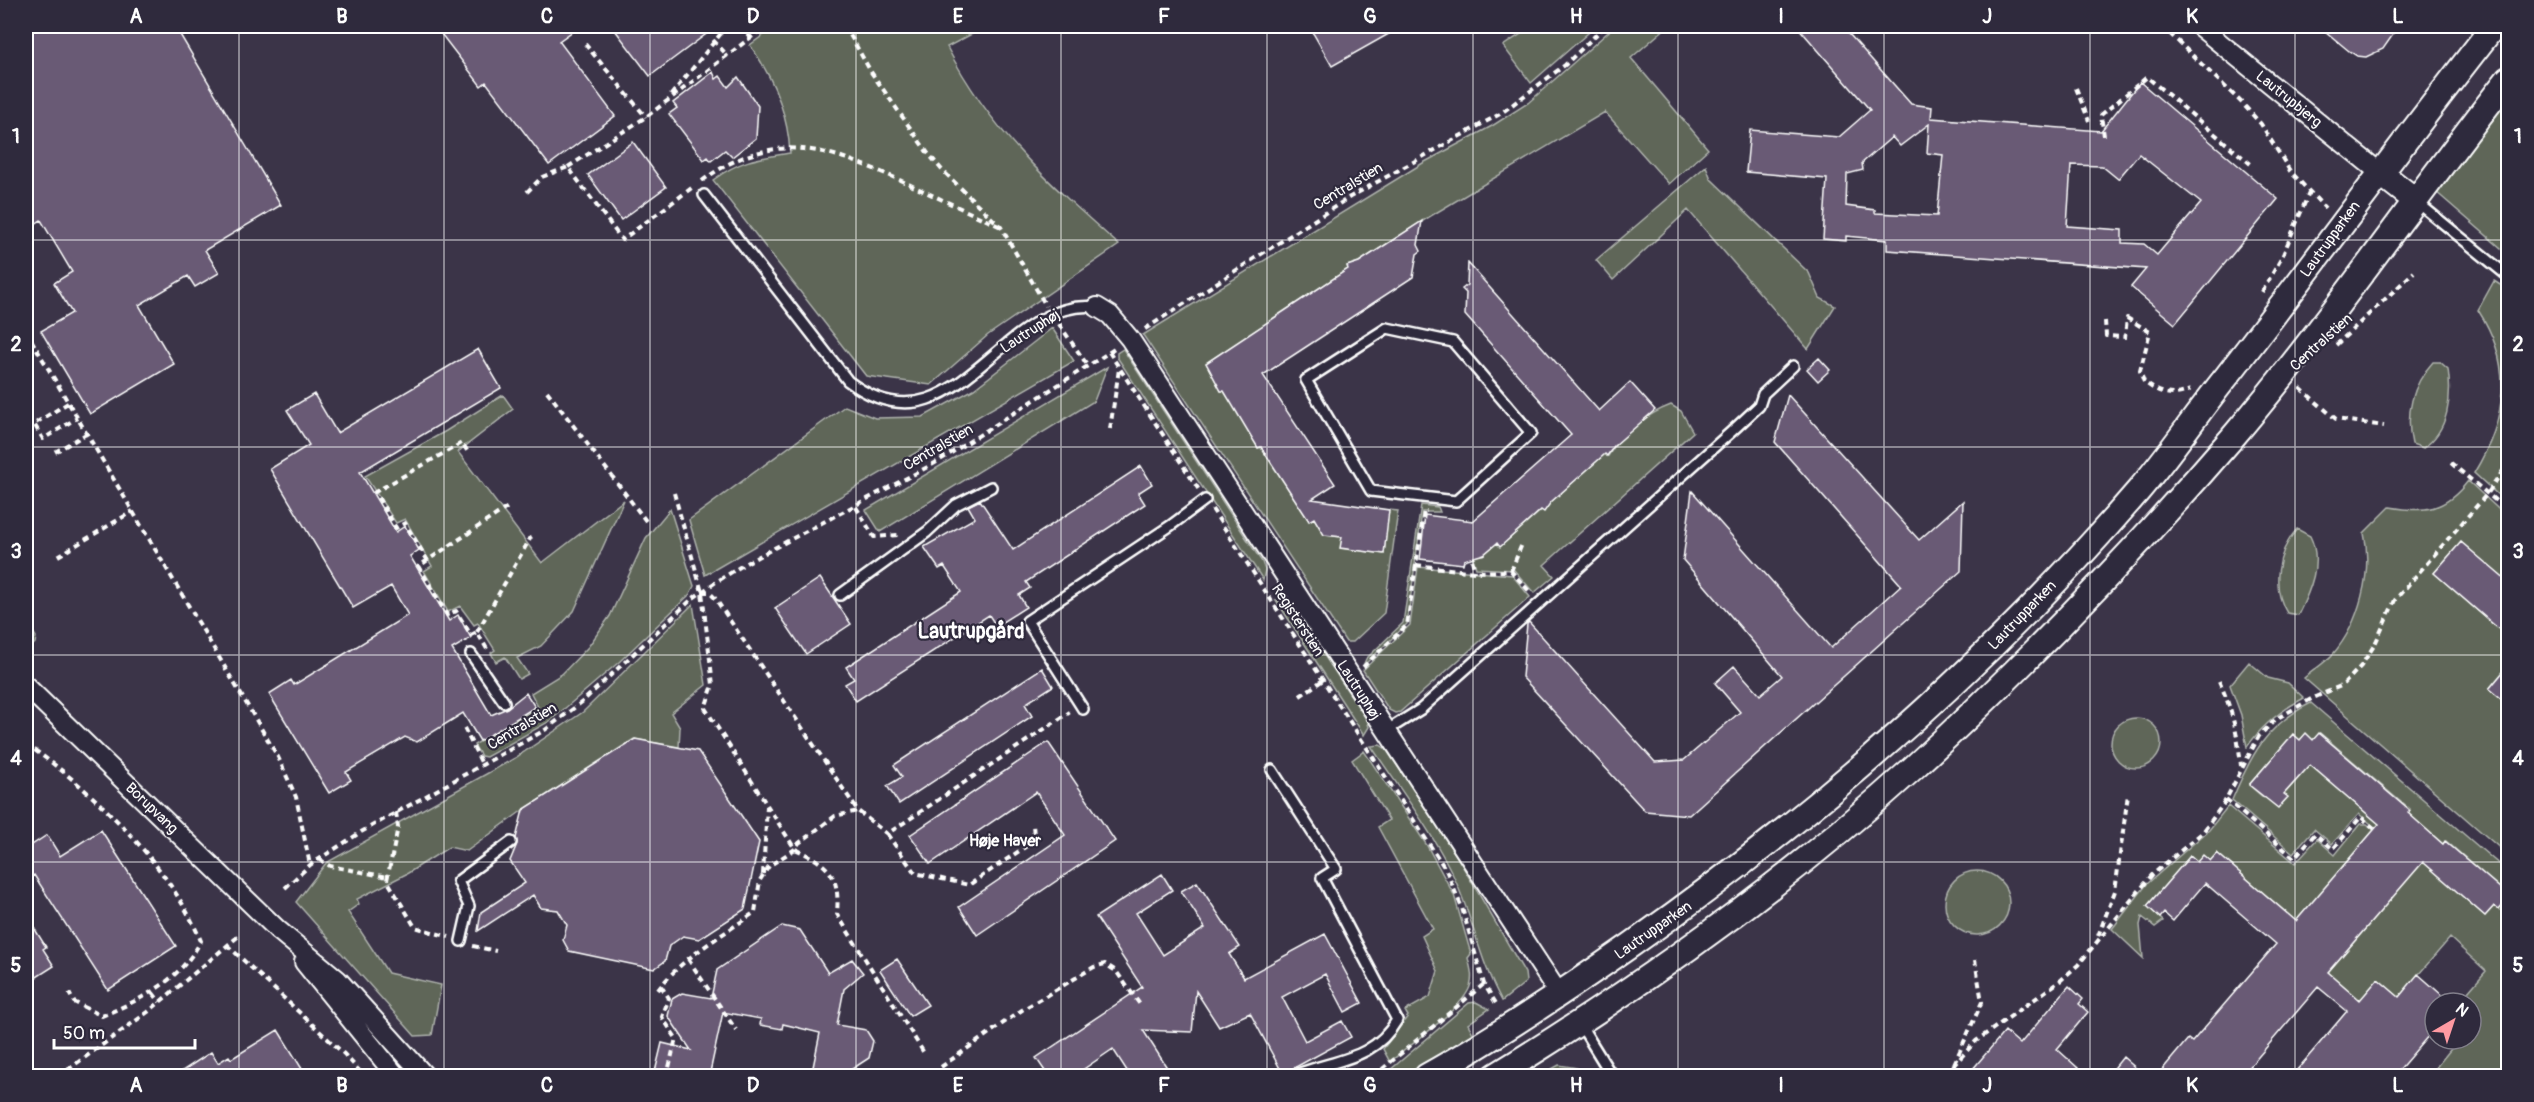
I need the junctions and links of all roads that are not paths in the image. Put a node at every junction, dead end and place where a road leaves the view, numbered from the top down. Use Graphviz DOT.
graph roads {
  1 [pos="2199,26"];
  2 [pos="2494,26"];
  3 [pos="2508,79"];
  4 [pos="2379,172"];
  5 [pos="704,195"];
  6 [pos="2415,200"];
  7 [pos="2508,276"];
  8 [pos="1097,307"];
  9 [pos="1427,335"];
  10 [pos="1793,366"];
  11 [pos="991,487"];
  12 [pos="1205,500"];
  13 [pos="840,595"];
  14 [pos="471,654"];
  15 [pos="26,686"];
  16 [pos="504,702"];
  17 [pos="1082,707"];
  18 [pos="1386,731"];
  19 [pos="1272,770"];
  20 [pos="511,842"];
  21 [pos="278,930"];
  22 [pos="461,940"];
  23 [pos="1559,994"];
  24 [pos="1580,1024"];
  25 [pos="1298,1074"];
  26 [pos="396,1077"];
  27 [pos="425,1077"];
  28 [pos="1427,1077"];
  29 [pos="1495,1077"];
  30 [pos="1612,1077"];
  1 -- 4 [label="street, Lautrupbjerg"];
  2 -- 4 [label="street, Lautrupparken"];
  3 -- 6 [label="street"];
  4 -- 6 [label="street"];
  4 -- 23 [label="street, Lautrupparken"];
  5 -- 8 [label="lane, Lautruphøj"];
  6 -- 7 [label="lane"];
  6 -- 24 [label="street"];
  8 -- 18 [label="street, Lautruphøj"];
  9 -- 9 [label="lane"];
  10 -- 18 [label="lane, Lautruphøj"];
  11 -- 13 [label="lane"];
  12 -- 17 [label="lane"];
  14 -- 16 [label="lane"];
  15 -- 21 [label="street, Borupvang"];
  18 -- 23 [label="street, Lautruphøj"];
  19 -- 25 [label="lane"];
  20 -- 22 [label="lane"];
  21 -- 26 [label="street, Borupvang"];
  21 -- 27 [label="street, Borupvang"];
  23 -- 24 [label="street, Lautruphøj"];
  23 -- 28 [label="street, Lautrupparken"];
  24 -- 29 [label="street"];
  24 -- 30 [label="lane"];
}
